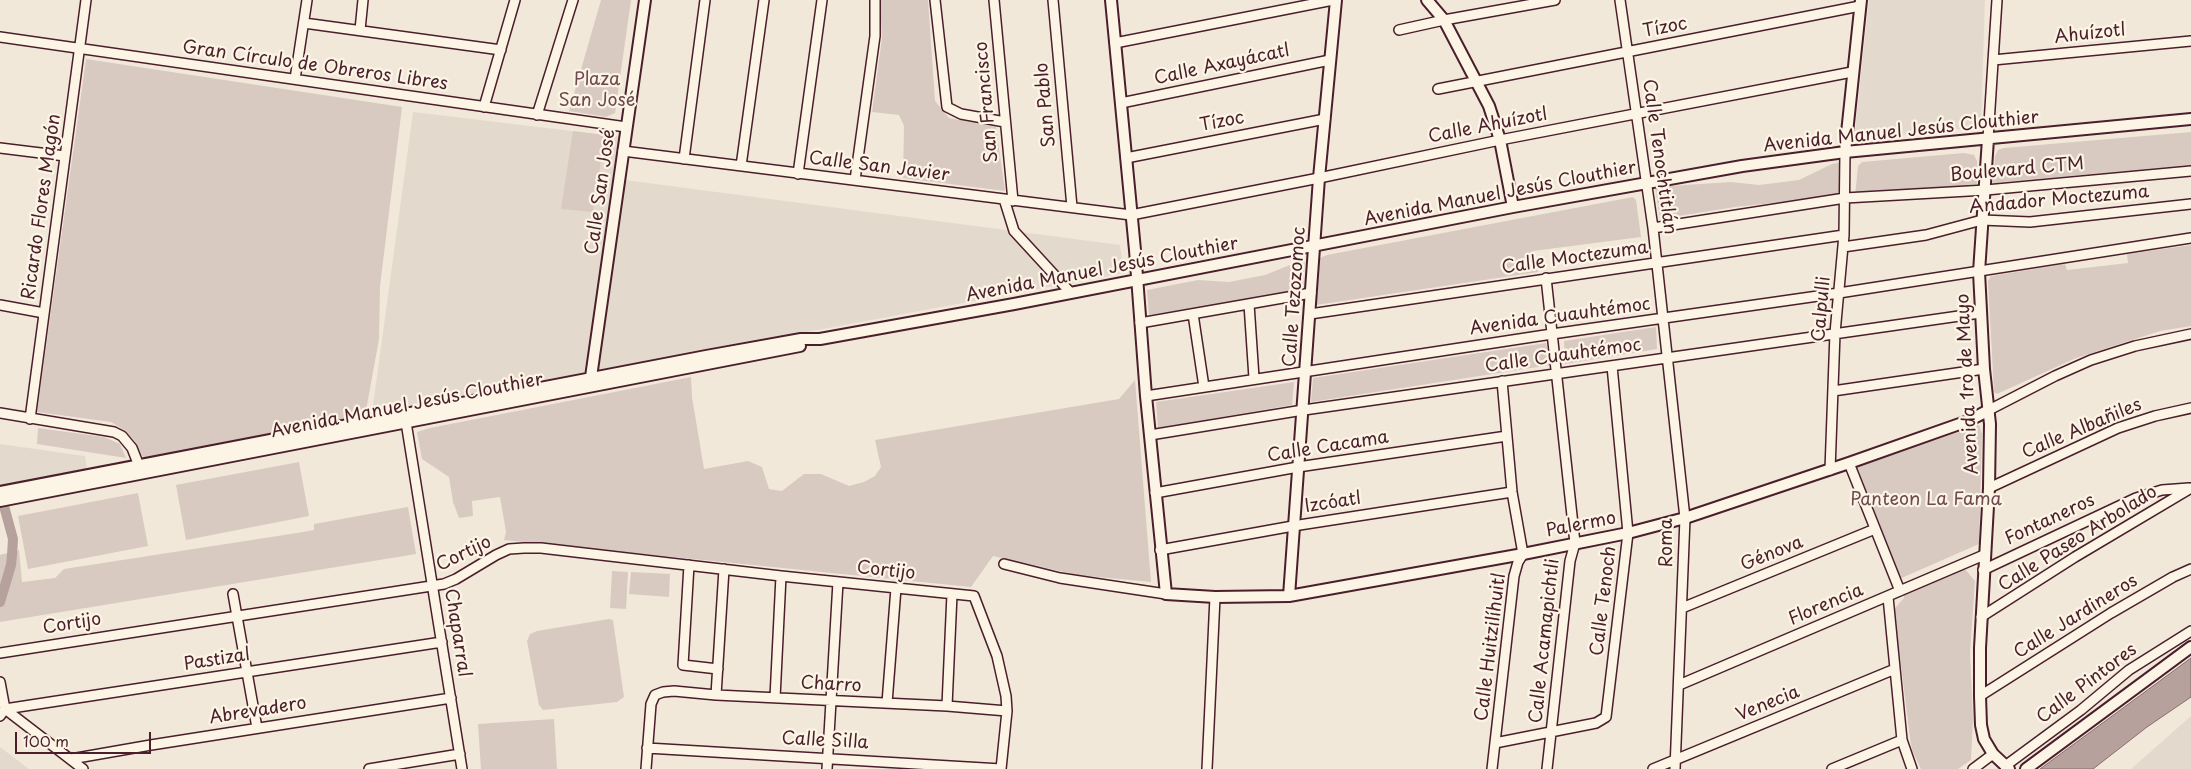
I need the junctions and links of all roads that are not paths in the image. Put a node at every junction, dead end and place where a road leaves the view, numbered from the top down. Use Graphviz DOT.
graph roads {
  1 [pos="86,0"];
  2 [pos="307,0"];
  3 [pos="363,0"];
  4 [pos="515,0"];
  5 [pos="573,0"];
  6 [pos="644,0"];
  7 [pos="706,0"];
  8 [pos="764,0"];
  9 [pos="822,0"];
  10 [pos="875,0"];
  11 [pos="935,0"];
  12 [pos="994,0"];
  13 [pos="1053,0"];
  14 [pos="1111,0"];
  15 [pos="1335,0"];
  16 [pos="1427,0"];
  17 [pos="1555,0"];
  18 [pos="1620,0"];
  19 [pos="1997,0"];
  20 [pos="1860,3"];
  21 [pos="1444,20"];
  22 [pos="304,24"];
  23 [pos="360,30"];
  24 [pos="1400,30"];
  25 [pos="0,37"];
  26 [pos="2191,41"];
  27 [pos="1115,43"];
  28 [pos="80,48"];
  29 [pos="501,50"];
  30 [pos="1628,52"];
  31 [pos="1330,60"];
  32 [pos="1993,60"];
  33 [pos="1852,72"];
  34 [pos="295,79"];
  35 [pos="1476,82"];
  36 [pos="1438,89"];
  37 [pos="1121,103"];
  38 [pos="484,107"];
  39 [pos="1636,114"];
  40 [pos="538,115"];
  41 [pos="1325,119"];
  42 [pos="2191,119"];
  43 [pos="1005,122"];
  44 [pos="626,127"];
  45 [pos="1988,139"];
  46 [pos="1500,140"];
  47 [pos="0,148"];
  48 [pos="623,151"];
  49 [pos="1845,152"];
  50 [pos="65,156"];
  51 [pos="1126,158"];
  52 [pos="684,159"];
  53 [pos="741,166"];
  54 [pos="2191,171"];
  55 [pos="798,174"];
  56 [pos="1320,178"];
  57 [pos="855,180"];
  58 [pos="1647,182"];
  59 [pos="1986,190"];
  60 [pos="1845,198"];
  61 [pos="1008,200"];
  62 [pos="2191,204"];
  63 [pos="1072,207"];
  64 [pos="1513,207"];
  65 [pos="1131,215"];
  66 [pos="1982,220"];
  67 [pos="1654,228"];
  68 [pos="1844,235"];
  69 [pos="2191,238"];
  70 [pos="1315,245"];
  71 [pos="1843,248"];
  72 [pos="1657,263"];
  73 [pos="1979,272"];
  74 [pos="1546,278"];
  75 [pos="1137,279"];
  76 [pos="1070,292"];
  77 [pos="1839,293"];
  78 [pos="1311,294"];
  79 [pos="1249,304"];
  80 [pos="0,305"];
  81 [pos="44,313"];
  82 [pos="1980,313"];
  83 [pos="1194,314"];
  84 [pos="1310,314"];
  85 [pos="1664,318"];
  86 [pos="1140,323"];
  87 [pos="1835,333"];
  88 [pos="1552,334"];
  89 [pos="2191,334"];
  90 [pos="1667,358"];
  91 [pos="1612,366"];
  92 [pos="1984,369"];
  93 [pos="1305,372"];
  94 [pos="1556,373"];
  95 [pos="1254,378"];
  96 [pos="1502,381"];
  97 [pos="590,383"];
  98 [pos="1204,387"];
  99 [pos="1833,391"];
  100 [pos="1146,396"];
  101 [pos="2191,408"];
  102 [pos="1302,410"];
  103 [pos="1987,411"];
  104 [pos="0,414"];
  105 [pos="30,419"];
  106 [pos="405,419"];
  107 [pos="1150,435"];
  108 [pos="1507,436"];
  109 [pos="1849,463"];
  110 [pos="1298,468"];
  111 [pos="140,469"];
  112 [pos="1830,470"];
  113 [pos="1989,488"];
  114 [pos="2190,488"];
  115 [pos="0,492"];
  116 [pos="1512,492"];
  117 [pos="1155,493"];
  118 [pos="0,501"];
  119 [pos="1684,518"];
  120 [pos="1293,526"];
  121 [pos="1874,529"];
  122 [pos="1628,532"];
  123 [pos="1575,543"];
  124 [pos="1160,550"];
  125 [pos="1523,554"];
  126 [pos="1984,555"];
  127 [pos="1004,564"];
  128 [pos="689,565"];
  129 [pos="724,569"];
  130 [pos="2191,569"];
  131 [pos="1983,570"];
  132 [pos="781,576"];
  133 [pos="838,582"];
  134 [pos="432,586"];
  135 [pos="896,588"];
  136 [pos="1900,591"];
  137 [pos="233,594"];
  138 [pos="952,594"];
  139 [pos="1166,594"];
  140 [pos="1289,596"];
  141 [pos="1215,597"];
  142 [pos="1888,597"];
  143 [pos="1682,608"];
  144 [pos="237,614"];
  145 [pos="1981,618"];
  146 [pos="2191,631"];
  147 [pos="442,642"];
  148 [pos="2191,647"];
  149 [pos="0,653"];
  150 [pos="718,669"];
  151 [pos="1895,669"];
  152 [pos="246,672"];
  153 [pos="0,682"];
  154 [pos="1679,685"];
  155 [pos="716,695"];
  156 [pos="1980,696"];
  157 [pos="451,698"];
  158 [pos="775,698"];
  159 [pos="832,702"];
  160 [pos="887,703"];
  161 [pos="947,706"];
  162 [pos="1007,711"];
  163 [pos="3,712"];
  164 [pos="257,728"];
  165 [pos="1552,733"];
  166 [pos="1902,740"];
  167 [pos="1496,743"];
  168 [pos="647,748"];
  169 [pos="460,754"];
  170 [pos="1993,754"];
  171 [pos="828,758"];
  172 [pos="71,760"];
  173 [pos="1675,765"];
  174 [pos="2007,767"];
  175 [pos="83,769"];
  176 [pos="369,769"];
  177 [pos="462,769"];
  178 [pos="646,769"];
  179 [pos="827,769"];
  180 [pos="1001,769"];
  181 [pos="1207,769"];
  182 [pos="1492,769"];
  183 [pos="1546,769"];
  184 [pos="1653,769"];
  185 [pos="1832,769"];
  186 [pos="1912,769"];
  187 [pos="1973,769"];
  188 [pos="2026,769"];
  1 -- 28 [label="street, Ricardo Flores Magón"];
  2 -- 22 [label="street"];
  3 -- 23 [label="street"];
  4 -- 29 [label="street"];
  5 -- 40 [label="street"];
  6 -- 44 [label="street, Calle San José"];
  7 -- 52 [label="street"];
  8 -- 53 [label="street"];
  9 -- 55 [label="street"];
  10 -- 57 [label="street"];
  11 -- 43 [label="street"];
  12 -- 43 [label="street, San Francisco"];
  13 -- 63 [label="street, San Pablo"];
  14 -- 27 [label="street"];
  15 -- 27 [label="street"];
  15 -- 31 [label="street, Calle Tezozomoc"];
  16 -- 21 [label="street"];
  17 -- 21 [label="street"];
  18 -- 30 [label="street, Calle Tenochtitlán"];
  19 -- 32 [label="street"];
  20 -- 30 [label="street, Tízoc"];
  20 -- 33 [label="street"];
  21 -- 24 [label="street"];
  21 -- 35 [label="street"];
  22 -- 23 [label="street"];
  22 -- 34 [label="street"];
  23 -- 29 [label="street"];
  25 -- 28 [label="street, Gran Círculo de Obreros Libres"];
  26 -- 32 [label="street, Ahuízotl"];
  27 -- 37 [label="street"];
  28 -- 34 [label="street, Gran Círculo de Obreros Libres"];
  28 -- 50 [label="street, Ricardo Flores Magón"];
  29 -- 38 [label="street"];
  30 -- 35 [label="street, Tízoc"];
  30 -- 39 [label="street, Calle Tenochtitlán"];
  31 -- 37 [label="street, Calle Axayácatl"];
  31 -- 41 [label="street, Calle Tezozomoc"];
  32 -- 45 [label="street"];
  33 -- 39 [label="street, Calle Ahuízotl"];
  33 -- 49 [label="street"];
  34 -- 38 [label="street, Gran Círculo de Obreros Libres"];
  35 -- 36 [label="street, Tízoc"];
  35 -- 46 [label="street"];
  37 -- 51 [label="street"];
  38 -- 40 [label="street, Gran Círculo de Obreros Libres"];
  39 -- 46 [label="street, Calle Ahuízotl"];
  39 -- 58 [label="street, Calle Tenochtitlán"];
  40 -- 44 [label="street, Gran Círculo de Obreros Libres"];
  41 -- 51 [label="street, Tízoc"];
  41 -- 56 [label="street, Calle Tezozomoc"];
  42 -- 45 [label="street, Avenida Manuel Jesús Clouthier"];
  43 -- 61 [label="street, San Francisco"];
  44 -- 48 [label="street, Calle San José"];
  45 -- 49 [label="street, Avenida Manuel Jesús Clouthier"];
  45 -- 59 [label="street, Avenida 1ro de Mayo"];
  46 -- 56 [label="street, Calle Ahuízotl"];
  46 -- 64 [label="street"];
  47 -- 50 [label="street"];
  48 -- 52 [label="street, Calle San Javier"];
  48 -- 97 [label="street, Calle San José"];
  49 -- 58 [label="street, Avenida Manuel Jesús Clouthier"];
  49 -- 60 [label="street, Calpulli"];
  50 -- 81 [label="street, Ricardo Flores Magón"];
  51 -- 65 [label="street"];
  52 -- 53 [label="street, Calle San Javier"];
  53 -- 55 [label="street, Calle San Javier"];
  54 -- 59 [label="street, Boulevard CTM"];
  55 -- 57 [label="street, Calle San Javier"];
  56 -- 65 [label="street, Calle Ahuízotl"];
  56 -- 70 [label="street, Calle Tezozomoc"];
  57 -- 61 [label="street, Calle San Javier"];
  58 -- 64 [label="street, Avenida Manuel Jesús Clouthier"];
  58 -- 67 [label="street, Calle Tenochtitlán"];
  59 -- 60 [label="street, Boulevard CTM"];
  59 -- 66 [label="street, Avenida 1ro de Mayo"];
  60 -- 67 [label="street, Boulevard CTM"];
  60 -- 68 [label="street, Calpulli"];
  61 -- 63 [label="street, Calle San Javier"];
  61 -- 76 [label="street, San Francisco"];
  62 -- 66 [label="street, Andador Moctezuma"];
  63 -- 65 [label="street, Calle San Javier"];
  64 -- 70 [label="street, Avenida Manuel Jesús Clouthier"];
  65 -- 75 [label="street"];
  66 -- 71 [label="street, Andador Moctezuma"];
  66 -- 73 [label="street, Avenida 1ro de Mayo"];
  67 -- 72 [label="street, Calle Tenochtitlán"];
  68 -- 71 [label="street, Calpulli"];
  68 -- 72 [label="street, Calle Moctezuma"];
  69 -- 73 [label="street, Avenida Cuauhtémoc"];
  70 -- 75 [label="street, Avenida Manuel Jesús Clouthier"];
  70 -- 78 [label="street, Calle Tezozomoc"];
  71 -- 77 [label="street, Calpulli"];
  72 -- 74 [label="street, Calle Moctezuma"];
  72 -- 85 [label="street, Calle Tenochtitlán"];
  73 -- 77 [label="street, Avenida Cuauhtémoc"];
  73 -- 82 [label="street, Avenida 1ro de Mayo"];
  74 -- 84 [label="street, Calle Moctezuma"];
  74 -- 88 [label="street, Calle Acamapichtli"];
  75 -- 76 [label="street, Avenida Manuel Jesús Clouthier"];
  75 -- 86 [label="street"];
  76 -- 97 [label="street, Avenida Manuel Jesús Clouthier"];
  77 -- 85 [label="street, Avenida Cuauhtémoc"];
  77 -- 87 [label="street, Calpulli"];
  78 -- 79 [label="street"];
  78 -- 84 [label="street, Calle Tezozomoc"];
  79 -- 83 [label="street"];
  79 -- 95 [label="street"];
  80 -- 81 [label="street"];
  81 -- 105 [label="street, Ricardo Flores Magón"];
  82 -- 87 [label="street, Calle Cuauhtémoc"];
  82 -- 92 [label="street, Avenida 1ro de Mayo"];
  83 -- 86 [label="street"];
  83 -- 98 [label="street"];
  84 -- 93 [label="street, Calle Tezozomoc"];
  85 -- 88 [label="street, Avenida Cuauhtémoc"];
  85 -- 90 [label="street, Roma"];
  86 -- 100 [label="street"];
  87 -- 90 [label="street, Calle Cuauhtémoc"];
  87 -- 99 [label="street, Calpulli"];
  88 -- 93 [label="street, Avenida Cuauhtémoc"];
  88 -- 94 [label="street, Calle Acamapichtli"];
  89 -- 103 [label="street"];
  90 -- 91 [label="street, Calle Cuauhtémoc"];
  90 -- 119 [label="street, Roma"];
  91 -- 94 [label="street, Calle Cuauhtémoc"];
  91 -- 122 [label="street, Calle Tenoch"];
  92 -- 99 [label="street"];
  92 -- 103 [label="street, Avenida 1ro de Mayo"];
  93 -- 95 [label="street, Avenida Cuauhtémoc"];
  93 -- 102 [label="street, Calle Tezozomoc"];
  94 -- 96 [label="street, Calle Cuauhtémoc"];
  94 -- 123 [label="street, Calle Acamapichtli"];
  95 -- 98 [label="street, Avenida Cuauhtémoc"];
  96 -- 102 [label="street, Calle Cuauhtémoc"];
  96 -- 108 [label="street, Calle Huitzilíhuitl"];
  97 -- 106 [label="street, Avenida Manuel Jesús Clouthier"];
  98 -- 100 [label="street, Avenida Cuauhtémoc"];
  99 -- 112 [label="street, Calpulli"];
  100 -- 107 [label="street"];
  101 -- 113 [label="street, Calle Albañiles"];
  102 -- 107 [label="street, Calle Cuauhtémoc"];
  102 -- 110 [label="street, Calle Tezozomoc"];
  103 -- 109 [label="street, Palermo"];
  103 -- 113 [label="street, Avenida 1ro de Mayo"];
  104 -- 105 [label="street"];
  105 -- 111 [label="street"];
  106 -- 111 [label="street, Avenida Manuel Jesús Clouthier"];
  106 -- 134 [label="street, Chaparral"];
  107 -- 117 [label="street"];
  108 -- 110 [label="street, Calle Cacama"];
  108 -- 116 [label="street, Calle Huitzilíhuitl"];
  109 -- 112 [label="street, Palermo"];
  109 -- 121 [label="street"];
  110 -- 117 [label="street, Calle Cacama"];
  110 -- 120 [label="street, Calle Tezozomoc"];
  111 -- 115 [label="street, Avenida Manuel Jesús Clouthier"];
  111 -- 118 [label="street, Avenida Manuel Jesús Clouthier"];
  112 -- 119 [label="street, Palermo"];
  113 -- 126 [label="street, Avenida 1ro de Mayo"];
  114 -- 131 [label="street, Fontaneros"];
  114 -- 145 [label="street, Calle Paseo Arbolado"];
  116 -- 120 [label="street, Izcóatl"];
  116 -- 125 [label="street, Calle Huitzilíhuitl"];
  117 -- 124 [label="street"];
  119 -- 122 [label="street, Palermo"];
  119 -- 143 [label="street, Roma"];
  120 -- 124 [label="street, Izcóatl"];
  120 -- 140 [label="street, Calle Tezozomoc"];
  121 -- 136 [label="street"];
  121 -- 143 [label="street, Génova"];
  122 -- 123 [label="street, Palermo"];
  122 -- 165 [label="street, Calle Tenoch"];
  123 -- 125 [label="street, Palermo"];
  123 -- 165 [label="street, Calle Acamapichtli"];
  124 -- 139 [label="street"];
  125 -- 140 [label="street, Palermo"];
  125 -- 167 [label="street, Calle Huitzilíhuitl"];
  126 -- 131 [label="street, Avenida 1ro de Mayo"];
  126 -- 136 [label="street, Florencia"];
  127 -- 139 [label="street"];
  128 -- 129 [label="street, Cortijo"];
  128 -- 134 [label="street, Cortijo"];
  128 -- 150 [label="street"];
  129 -- 132 [label="street, Cortijo"];
  129 -- 150 [label="street"];
  130 -- 156 [label="street, Calle Jardineros"];
  131 -- 145 [label="street, Avenida 1ro de Mayo"];
  132 -- 133 [label="street, Cortijo"];
  132 -- 158 [label="street"];
  133 -- 135 [label="street, Cortijo"];
  133 -- 159 [label="street"];
  134 -- 144 [label="street, Cortijo"];
  134 -- 147 [label="street, Chaparral"];
  135 -- 138 [label="street, Cortijo"];
  135 -- 160 [label="street"];
  136 -- 142 [label="street, Florencia"];
  137 -- 144 [label="street"];
  138 -- 161 [label="street"];
  138 -- 162 [label="street, Cortijo"];
  139 -- 141 [label="street, Palermo"];
  140 -- 141 [label="street, Palermo"];
  141 -- 181 [label="street"];
  142 -- 151 [label="street"];
  142 -- 154 [label="street, Florencia"];
  143 -- 154 [label="street, Roma"];
  144 -- 149 [label="street, Cortijo"];
  144 -- 152 [label="street"];
  145 -- 156 [label="street, Avenida 1ro de Mayo"];
  146 -- 174 [label="street, Calle Pintores"];
  147 -- 152 [label="street, Pastizal"];
  147 -- 157 [label="street, Chaparral"];
  148 -- 188 [label="street"];
  150 -- 155 [label="street"];
  151 -- 166 [label="street"];
  151 -- 173 [label="street, Venecia"];
  152 -- 163 [label="street, Pastizal"];
  152 -- 164 [label="street"];
  153 -- 163 [label="street"];
  154 -- 173 [label="street, Roma"];
  155 -- 158 [label="street, Charro"];
  155 -- 168 [label="street, Charro"];
  156 -- 170 [label="street, Avenida 1ro de Mayo"];
  157 -- 164 [label="street, Abrevadero"];
  157 -- 169 [label="street, Chaparral"];
  158 -- 159 [label="street, Charro"];
  159 -- 160 [label="street, Charro"];
  159 -- 171 [label="street"];
  160 -- 161 [label="street, Charro"];
  161 -- 162 [label="street, Charro"];
  162 -- 180 [label="street"];
  163 -- 172 [label="street"];
  164 -- 172 [label="street, Abrevadero"];
  165 -- 167 [label="street"];
  165 -- 183 [label="street, Calle Acamapichtli"];
  166 -- 185 [label="street"];
  166 -- 186 [label="street"];
  167 -- 182 [label="street, Calle Huitzilíhuitl"];
  168 -- 171 [label="street, Calle Silla"];
  168 -- 178 [label="street"];
  169 -- 176 [label="street"];
  169 -- 177 [label="street, Chaparral"];
  170 -- 174 [label="street, Avenida 1ro de Mayo"];
  170 -- 187 [label="street"];
  171 -- 179 [label="street"];
  171 -- 180 [label="street, Calle Silla"];
  172 -- 175 [label="street"];
  173 -- 184 [label="street, Venecia"];
}
